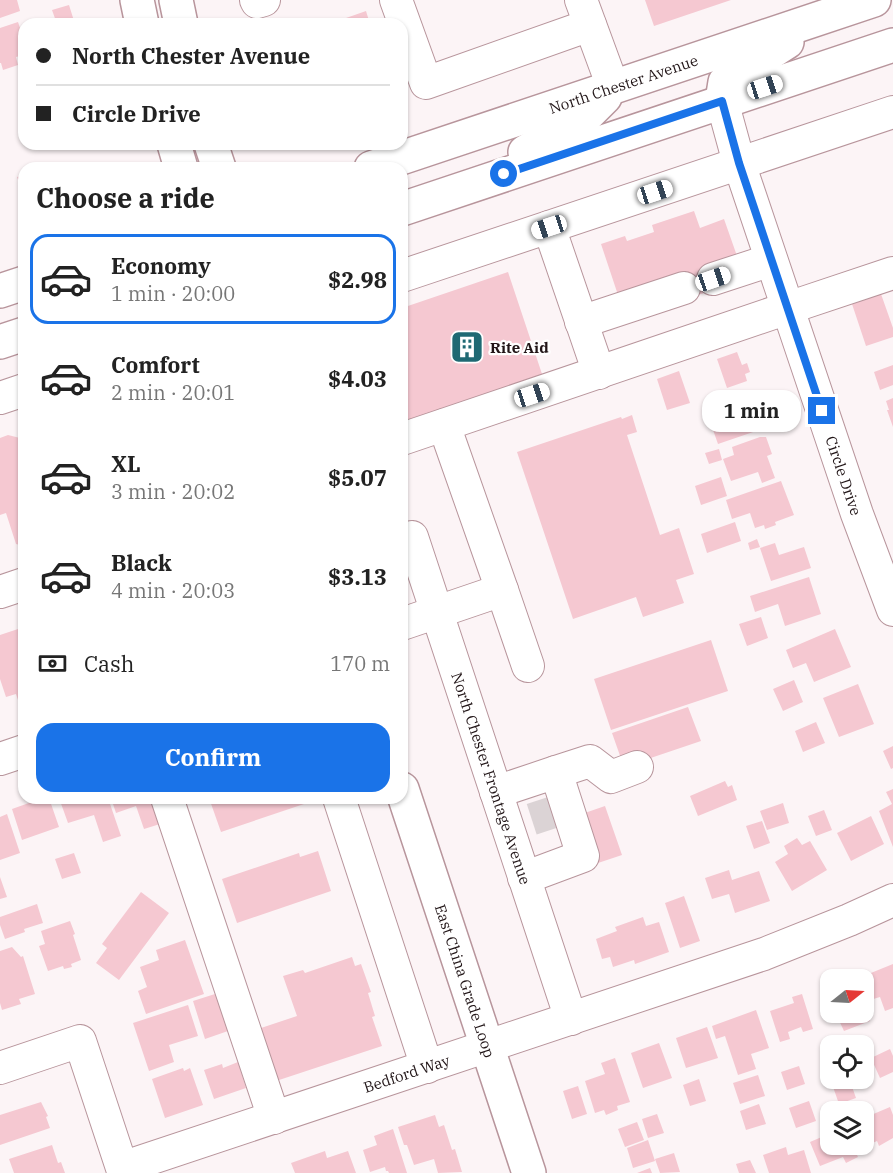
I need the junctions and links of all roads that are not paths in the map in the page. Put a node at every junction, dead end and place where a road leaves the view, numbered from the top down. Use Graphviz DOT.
graph roads {
  1 [pos="137,0"];
  2 [pos="176,0"];
  3 [pos="256,0"];
  4 [pos="264,0"];
  5 [pos="396,0"];
  6 [pos="874,0"];
  7 [pos="586,13"];
  8 [pos="832,14"];
  9 [pos="141,18"];
  10 [pos="180,18"];
  11 [pos="403,18"];
  12 [pos="408,33"];
  13 [pos="893,45"];
  14 [pos="613,87"];
  15 [pos="722,101"];
  16 [pos="893,112"];
  17 [pos="388,162"];
  18 [pos="739,163"];
  19 [pos="460,189"];
  20 [pos="408,207"];
  21 [pos="549,227"];
  22 [pos="771,260"];
  23 [pos="893,273"];
  24 [pos="408,274"];
  25 [pos="788,308"];
  26 [pos="581,322"];
  27 [pos="599,373"];
  28 [pos="18,392"];
  29 [pos="0,398"];
  30 [pos="444,424"];
  31 [pos="408,437"];
  32 [pos="412,537"];
  33 [pos="18,586"];
  34 [pos="502,590"];
  35 [pos="0,592"];
  36 [pos="893,610"];
  37 [pos="437,612"];
  38 [pos="408,622"];
  39 [pos="528,666"];
  40 [pos="18,753"];
  41 [pos="0,759"];
  42 [pos="637,767"];
  43 [pos="544,784"];
  44 [pos="496,792"];
  45 [pos="169,804"];
  46 [pos="341,804"];
  47 [pos="407,804"];
  48 [pos="524,878"];
  49 [pos="893,900"];
  50 [pos="571,1019"];
  51 [pos="488,1047"];
  52 [pos="427,1067"];
  53 [pos="0,1068"];
  54 [pos="274,1118"];
  55 [pos="529,1173"];
  1 -- 9 [label="main road"];
  2 -- 10 [label="main road"];
  3 -- 4 [label="street"];
  5 -- 11 [label="street"];
  6 -- 8 [label="main road, North Chester Avenue"];
  7 -- 12 [label="street"];
  7 -- 14 [label="street"];
  8 -- 14 [label="main road, North Chester Avenue"];
  8 -- 15 [label="main road"];
  13 -- 15 [label="main road"];
  14 -- 17 [label="main road, North Chester Avenue"];
  14 -- 19 [label="main road"];
  15 -- 18 [label="street, Circle Drive"];
  15 -- 19 [label="main road"];
  16 -- 18 [label="street"];
  18 -- 21 [label="street"];
  18 -- 22 [label="street, Circle Drive"];
  19 -- 20 [label="main road"];
  21 -- 24 [label="street"];
  21 -- 26 [label="street"];
  22 -- 25 [label="street, Circle Drive"];
  22 -- 26 [label="street"];
  23 -- 25 [label="street"];
  25 -- 27 [label="street"];
  25 -- 36 [label="street, Circle Drive"];
  26 -- 27 [label="street"];
  27 -- 30 [label="street"];
  28 -- 29 [label="street"];
  30 -- 31 [label="street"];
  30 -- 34 [label="street"];
  32 -- 37 [label="street, North Chester Frontage Avenue"];
  33 -- 35 [label="street"];
  34 -- 37 [label="street"];
  34 -- 39 [label="street"];
  37 -- 38 [label="street"];
  37 -- 44 [label="street, North Chester Frontage Avenue"];
  40 -- 41 [label="street"];
  42 -- 43 [label="street"];
  43 -- 44 [label="street"];
  43 -- 48 [label="street"];
  44 -- 48 [label="street, North Chester Frontage Avenue"];
  45 -- 54 [label="street"];
  46 -- 52 [label="street"];
  47 -- 51 [label="main road, East China Grade Loop"];
  48 -- 50 [label="street, North Chester Frontage Avenue"];
  49 -- 50 [label="street, Bedford Way"];
  50 -- 51 [label="street, Bedford Way"];
  51 -- 52 [label="street, Bedford Way"];
  51 -- 55 [label="main road, East China Grade Loop"];
  52 -- 54 [label="street, Bedford Way"];
  53 -- 54 [label="street, Bedford Way"];
}
